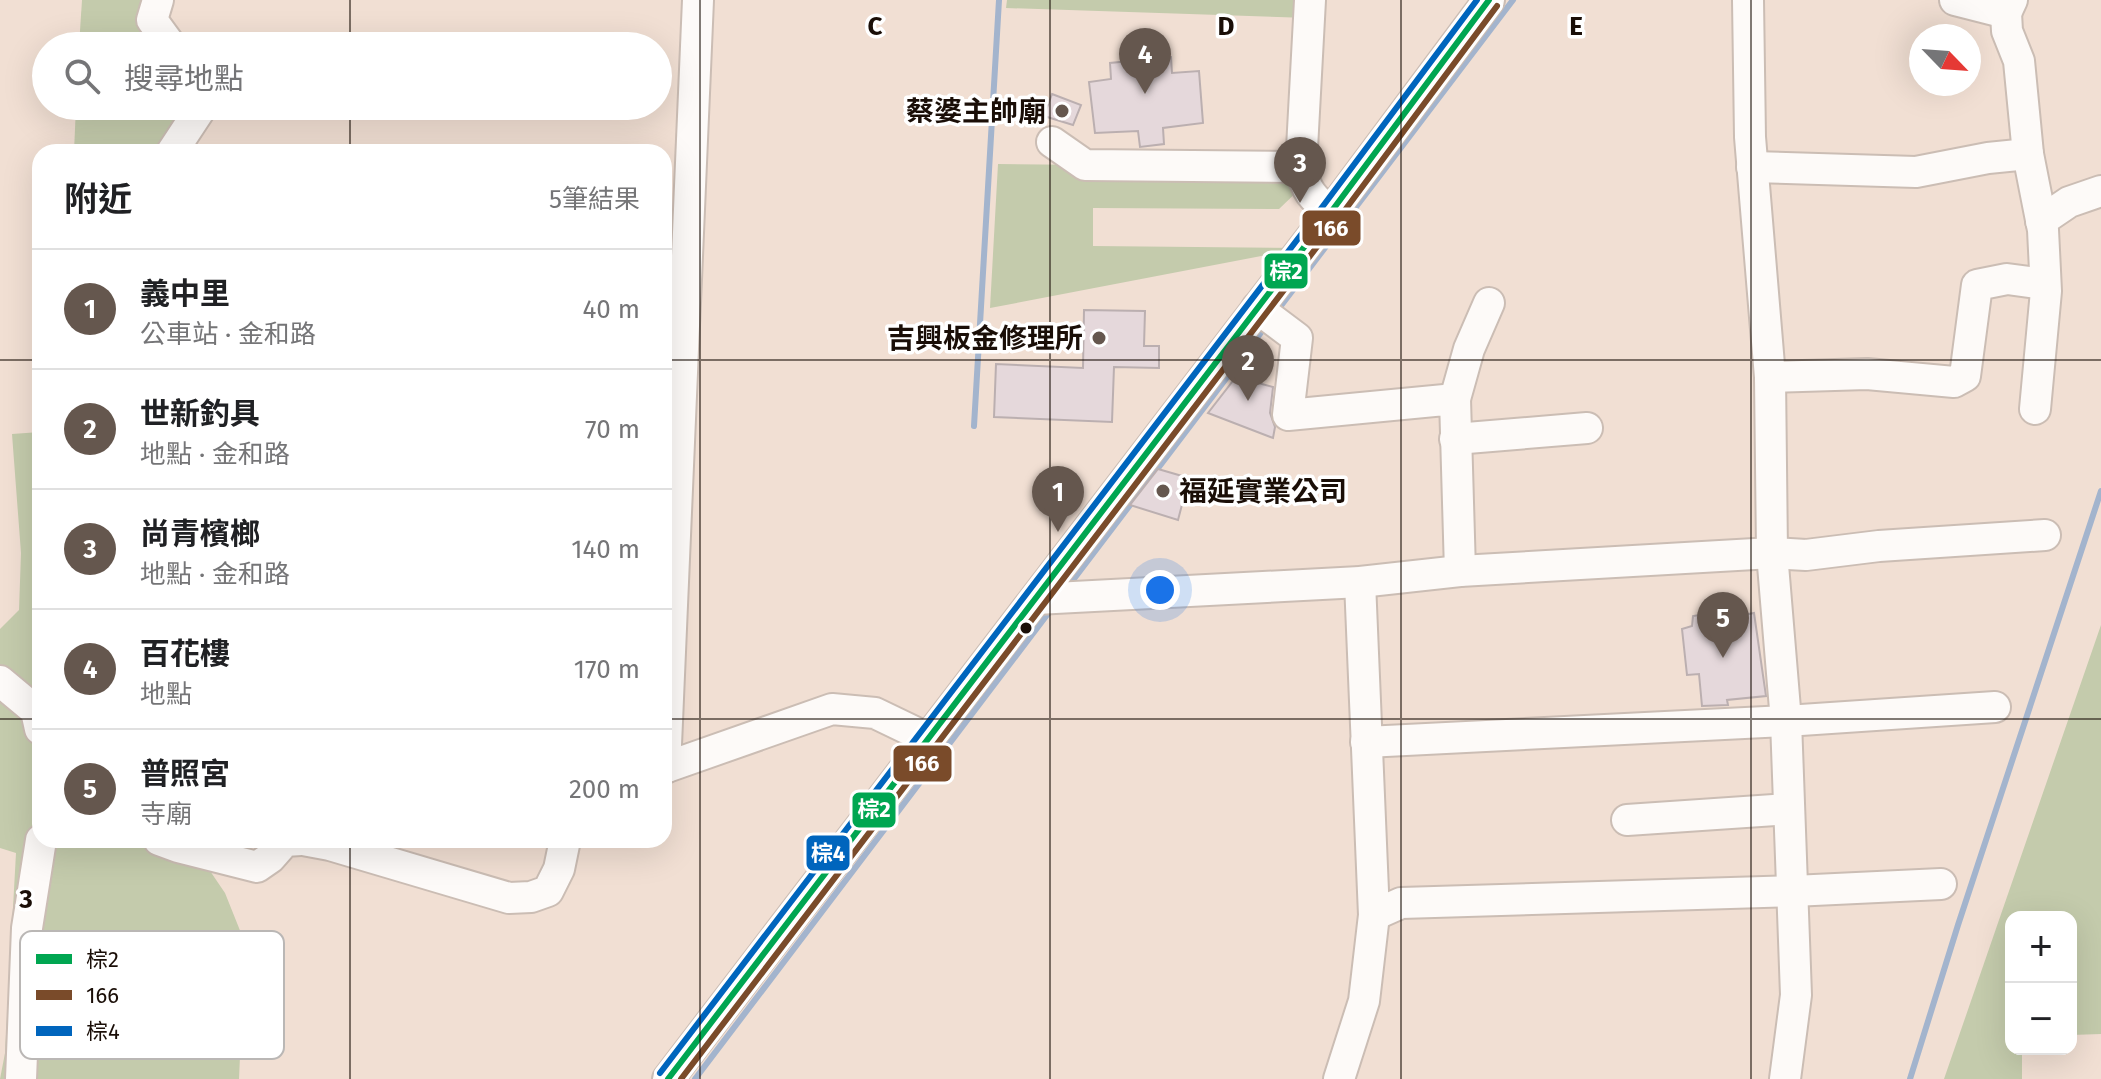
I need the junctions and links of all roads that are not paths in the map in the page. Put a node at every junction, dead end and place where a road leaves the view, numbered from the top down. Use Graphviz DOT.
graph roads {
  1 [pos="158,0"];
  2 [pos="698,0"];
  3 [pos="1310,0"];
  4 [pos="1489,0"];
  5 [pos="1748,0"];
  6 [pos="1955,0"];
  7 [pos="2009,7"];
  8 [pos="161,32"];
  9 [pos="193,120"];
  10 [pos="1052,142"];
  11 [pos="177,144"];
  12 [pos="2028,154"];
  13 [pos="1301,167"];
  14 [pos="1752,167"];
  15 [pos="2101,191"];
  16 [pos="1331,212"];
  17 [pos="2041,221"];
  18 [pos="2045,284"];
  19 [pos="1489,303"];
  20 [pos="1257,308"];
  21 [pos="1770,377"];
  22 [pos="1455,399"];
  23 [pos="2035,409"];
  24 [pos="1587,428"];
  25 [pos="1455,439"];
  26 [pos="2045,535"];
  27 [pos="1772,553"];
  28 [pos="1460,571"];
  29 [pos="1360,582"];
  30 [pos="1036,599"];
  31 [pos="672,605"];
  32 [pos="0,681"];
  33 [pos="1995,707"];
  34 [pos="32,711"];
  35 [pos="1786,721"];
  36 [pos="929,739"];
  37 [pos="1366,742"];
  38 [pos="672,766"];
  39 [pos="1789,809"];
  40 [pos="1627,820"];
  41 [pos="40,848"];
  42 [pos="182,848"];
  43 [pos="279,848"];
  44 [pos="340,848"];
  45 [pos="563,848"];
  46 [pos="1941,884"];
  47 [pos="1793,891"];
  48 [pos="1374,915"];
  49 [pos="27,931"];
  50 [pos="22,1059"];
  51 [pos="21,1079"];
  52 [pos="668,1079"];
  53 [pos="1339,1079"];
  54 [pos="1785,1079"];
  1 -- 8 [label="street"];
  2 -- 31 [label="street"];
  3 -- 13 [label="street"];
  4 -- 16 [label="street"];
  5 -- 14 [label="street"];
  6 -- 7 [label="street"];
  7 -- 12 [label="street"];
  9 -- 11 [label="street"];
  10 -- 13 [label="street"];
  12 -- 14 [label="street"];
  12 -- 17 [label="street"];
  13 -- 16 [label="street"];
  14 -- 21 [label="street"];
  15 -- 17 [label="street"];
  16 -- 20 [label="street"];
  17 -- 18 [label="street"];
  18 -- 21 [label="street"];
  18 -- 23 [label="street"];
  19 -- 22 [label="street"];
  20 -- 22 [label="street"];
  20 -- 30 [label="street"];
  21 -- 27 [label="street"];
  22 -- 25 [label="street"];
  24 -- 25 [label="street"];
  25 -- 28 [label="street"];
  26 -- 27 [label="street"];
  27 -- 28 [label="street"];
  27 -- 35 [label="street"];
  28 -- 29 [label="street"];
  29 -- 30 [label="street"];
  29 -- 37 [label="street"];
  30 -- 36 [label="street"];
  32 -- 34 [label="street"];
  33 -- 35 [label="street"];
  35 -- 37 [label="street"];
  35 -- 39 [label="street"];
  36 -- 38 [label="street"];
  36 -- 52 [label="street"];
  37 -- 48 [label="street"];
  39 -- 40 [label="street"];
  39 -- 47 [label="street"];
  41 -- 49 [label="street"];
  42 -- 43 [label="street"];
  44 -- 45 [label="street"];
  46 -- 47 [label="street"];
  47 -- 48 [label="street"];
  47 -- 54 [label="street"];
  48 -- 53 [label="street"];
  50 -- 51 [label="street"];
}
